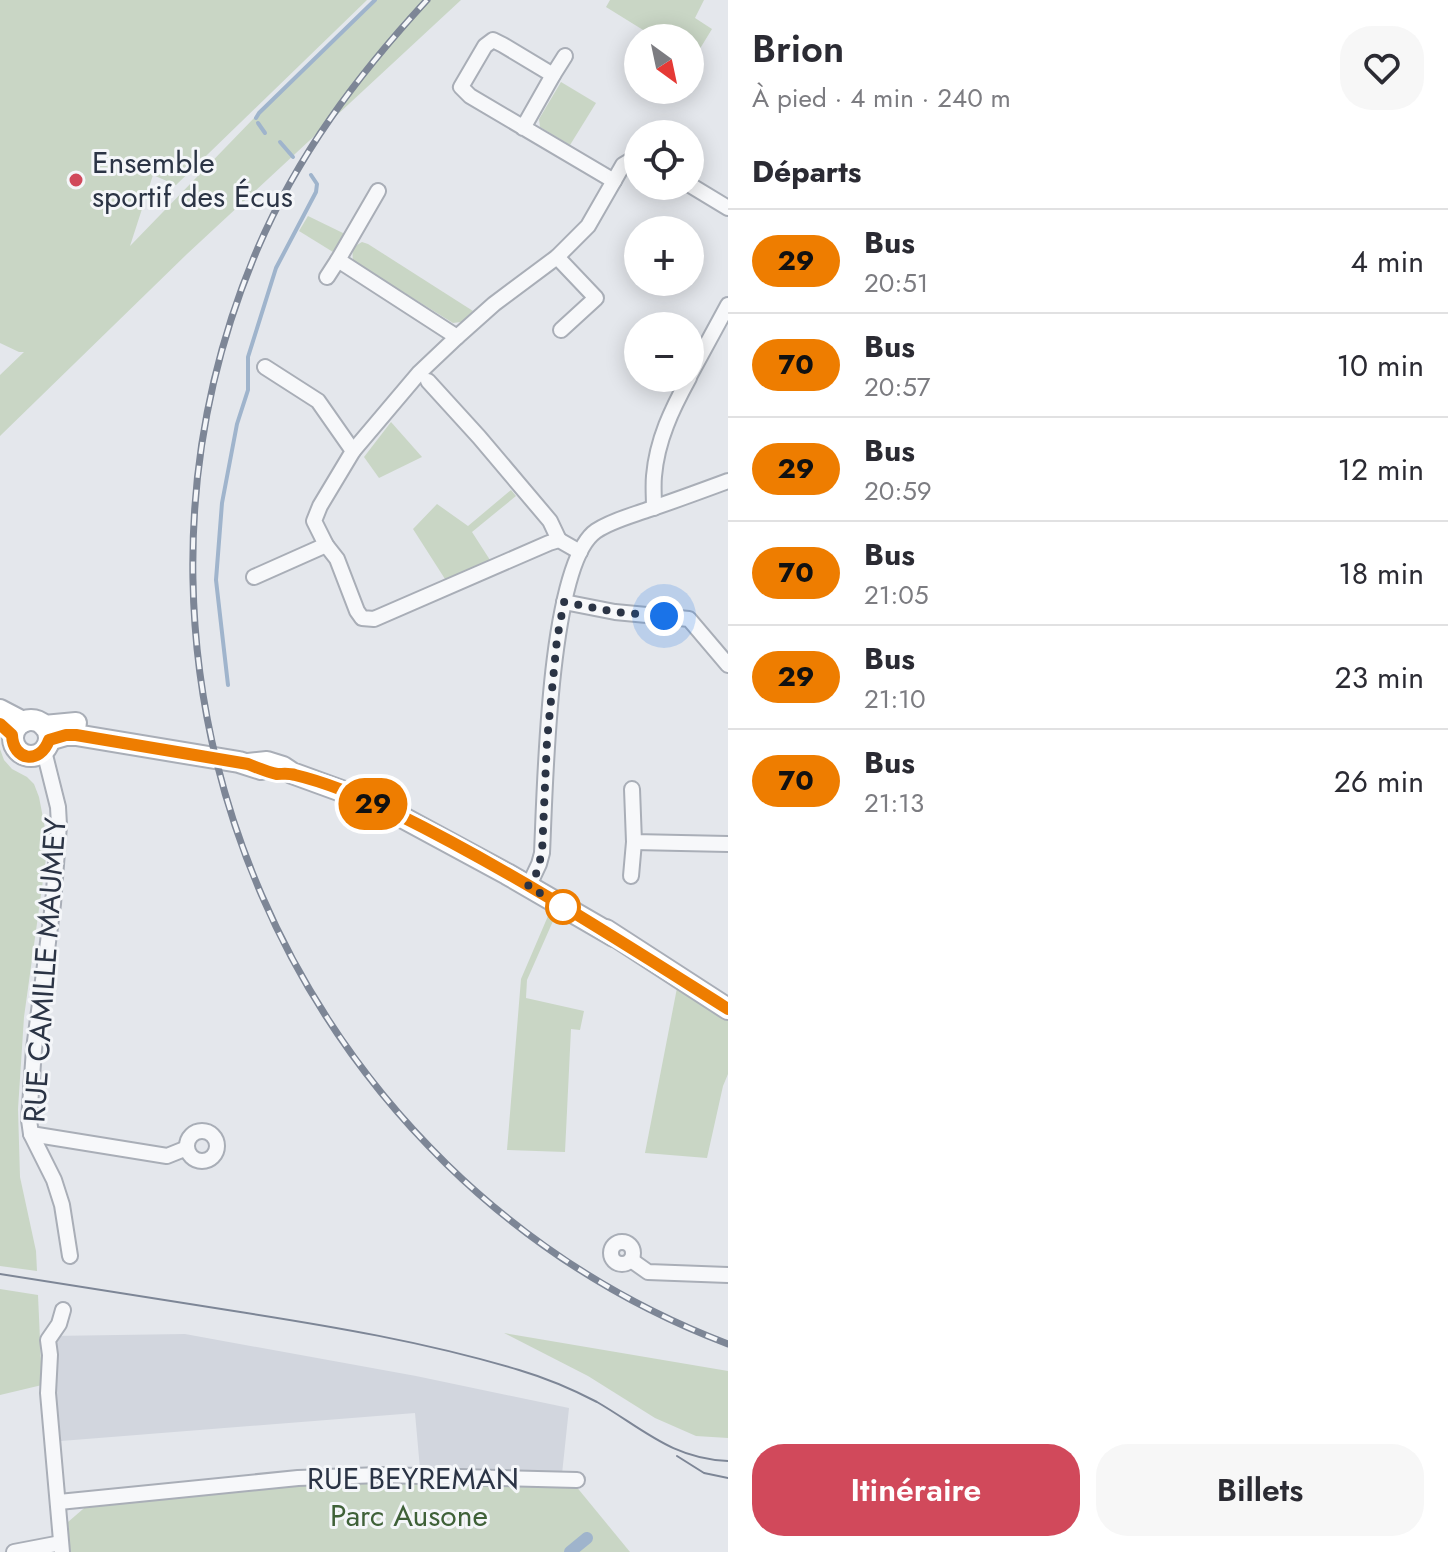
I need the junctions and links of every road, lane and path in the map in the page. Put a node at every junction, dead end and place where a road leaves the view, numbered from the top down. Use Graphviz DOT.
graph roads {
  1 [pos="565,56"];
  2 [pos="553,75"];
  3 [pos="523,128"];
  4 [pos="624,164"];
  5 [pos="614,181"];
  6 [pos="378,191"];
  7 [pos="704,193"];
  8 [pos="728,208"];
  9 [pos="557,257"];
  10 [pos="338,260"];
  11 [pos="327,277"];
  12 [pos="728,305"];
  13 [pos="561,330"];
  14 [pos="457,337"];
  15 [pos="704,349"];
  16 [pos="265,367"];
  17 [pos="428,381"];
  18 [pos="682,392"];
  19 [pos="353,451"];
  20 [pos="728,481"];
  21 [pos="654,508"];
  22 [pos="559,540"];
  23 [pos="326,545"];
  24 [pos="580,552"];
  25 [pos="254,577"];
  26 [pos="564,602"];
  27 [pos="728,665"];
  28 [pos="0,710"];
  29 [pos="12,727"];
  30 [pos="43,744"];
  31 [pos="632,789"];
  32 [pos="634,842"];
  33 [pos="728,844"];
  34 [pos="631,876"];
  35 [pos="529,883"];
  36 [pos="728,1009"];
  37 [pos="31,1134"];
  38 [pos="187,1148"];
  39 [pos="70,1256"];
  40 [pos="631,1260"];
  41 [pos="728,1275"];
  42 [pos="63,1310"];
  43 [pos="577,1480"];
  44 [pos="59,1502"];
  45 [pos="62,1548"];
  46 [pos="14,1552"];
  1 -- 2 [label="street"];
  2 -- 3 [label="street"];
  2 -- 3 [label="street"];
  3 -- 5 [label="street"];
  4 -- 5 [label="street"];
  5 -- 9 [label="street"];
  6 -- 10 [label="street"];
  7 -- 8 [label="street"];
  9 -- 13 [label="street"];
  9 -- 14 [label="street"];
  10 -- 11 [label="street"];
  10 -- 14 [label="street"];
  12 -- 15 [label="street"];
  14 -- 19 [label="street"];
  16 -- 19 [label="street"];
  17 -- 22 [label="street"];
  18 -- 21 [label="street"];
  19 -- 23 [label="street"];
  20 -- 21 [label="street"];
  21 -- 24 [label="street"];
  22 -- 23 [label="street"];
  22 -- 24 [label="street"];
  23 -- 25 [label="street"];
  24 -- 26 [label="street"];
  26 -- 27 [label="street"];
  26 -- 35 [label="street"];
  28 -- 29 [label="street"];
  29 -- 30 [label="street"];
  29 -- 30 [label="street"];
  30 -- 35 [label="street"];
  30 -- 37 [label="street, RUE CAMILLE MAUMEY"];
  31 -- 32 [label="street"];
  32 -- 33 [label="street"];
  32 -- 34 [label="street"];
  35 -- 36 [label="street"];
  37 -- 38 [label="street"];
  37 -- 39 [label="street, RUE CAMILLE MAUMEY"];
  40 -- 41 [label="street"];
  42 -- 44 [label="street"];
  43 -- 44 [label="street, RUE BEYREMAN"];
  44 -- 45 [label="street"];
  45 -- 46 [label="street"];
}
